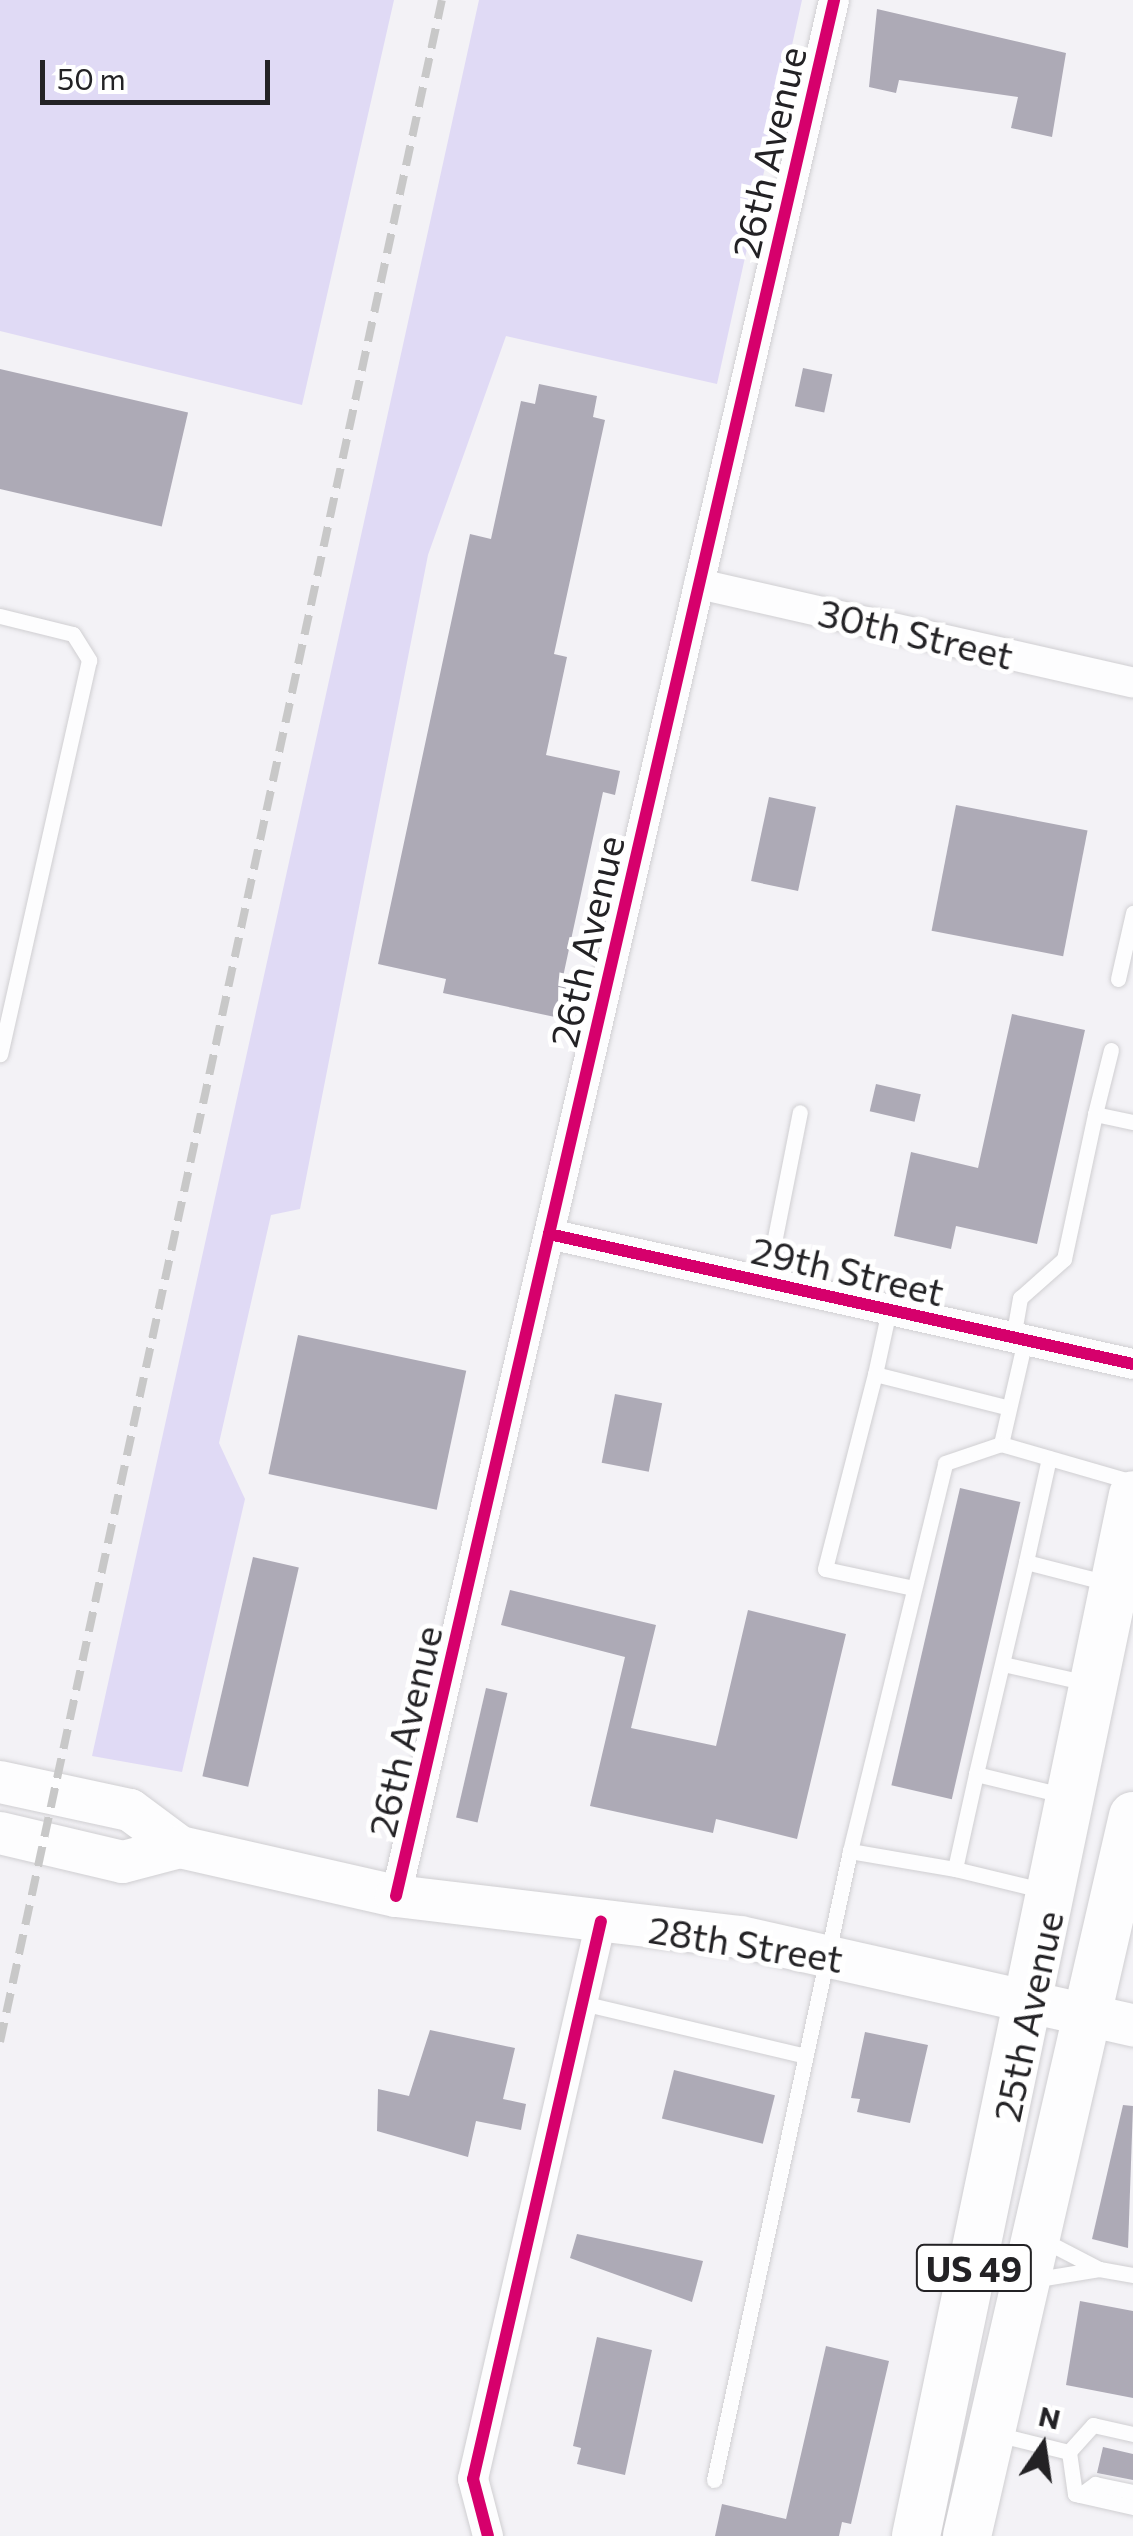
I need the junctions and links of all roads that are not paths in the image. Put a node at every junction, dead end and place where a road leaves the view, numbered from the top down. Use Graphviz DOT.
graph roads {
  1 [pos="834,0"];
  2 [pos="699,584"];
  3 [pos="0,616"];
  4 [pos="1133,682"];
  5 [pos="1133,913"];
  6 [pos="1118,979"];
  7 [pos="1110,1050"];
  8 [pos="0,1054"];
  9 [pos="800,1112"];
  10 [pos="1095,1114"];
  11 [pos="1133,1122"];
  12 [pos="549,1234"];
  13 [pos="766,1283"];
  14 [pos="889,1310"];
  15 [pos="1019,1339"];
  16 [pos="1133,1364"];
  17 [pos="874,1374"];
  18 [pos="1009,1408"];
  19 [pos="1001,1444"];
  20 [pos="1050,1458"];
  21 [pos="1133,1482"];
  22 [pos="1133,1495"];
  23 [pos="1026,1562"];
  24 [pos="1114,1584"];
  25 [pos="914,1588"];
  26 [pos="1003,1664"];
  27 [pos="1092,1684"];
  28 [pos="976,1774"];
  29 [pos="0,1782"];
  30 [pos="1070,1798"];
  31 [pos="1133,1816"];
  32 [pos="0,1833"];
  33 [pos="180,1846"];
  34 [pos="850,1850"];
  35 [pos="955,1869"];
  36 [pos="1125,1884"];
  37 [pos="1052,1892"];
  38 [pos="396,1896"];
  39 [pos="601,1921"];
  40 [pos="833,1956"];
  41 [pos="1030,1998"];
  42 [pos="582,2004"];
  43 [pos="1083,2012"];
  44 [pos="1133,2025"];
  45 [pos="802,2055"];
  46 [pos="1033,2236"];
  47 [pos="1099,2269"];
  48 [pos="1133,2276"];
  49 [pos="1023,2282"];
  50 [pos="990,2433"];
  51 [pos="1133,2434"];
  52 [pos="1069,2452"];
  53 [pos="714,2480"];
  54 [pos="1133,2492"];
  55 [pos="1080,2495"];
  56 [pos="1133,2507"];
  57 [pos="488,2536"];
  58 [pos="916,2536"];
  59 [pos="967,2536"];
  1 -- 2 [label="street, 26th Avenue"];
  2 -- 4 [label="street, 30th Street"];
  2 -- 12 [label="street, 26th Avenue"];
  3 -- 8 [label="lane"];
  5 -- 6 [label="lane"];
  7 -- 10 [label="lane"];
  9 -- 13 [label="lane"];
  10 -- 11 [label="lane"];
  10 -- 15 [label="lane"];
  12 -- 13 [label="street, 29th Street"];
  12 -- 38 [label="street, 26th Avenue"];
  13 -- 14 [label="street, 29th Street"];
  14 -- 15 [label="street, 29th Street"];
  14 -- 17 [label="lane"];
  15 -- 16 [label="street, 29th Street"];
  15 -- 18 [label="lane"];
  17 -- 18 [label="lane"];
  17 -- 25 [label="lane"];
  18 -- 19 [label="lane"];
  19 -- 20 [label="lane"];
  19 -- 25 [label="lane"];
  20 -- 21 [label="lane"];
  20 -- 23 [label="lane"];
  22 -- 24 [label="main road, 25th Avenue / US 49"];
  23 -- 24 [label="lane"];
  23 -- 26 [label="lane"];
  24 -- 27 [label="main road, 25th Avenue / US 49"];
  25 -- 34 [label="lane"];
  26 -- 27 [label="lane"];
  26 -- 28 [label="lane"];
  27 -- 30 [label="main road, 25th Avenue / US 49"];
  28 -- 30 [label="lane"];
  28 -- 35 [label="lane"];
  29 -- 33 [label="main road, 28th Street"];
  30 -- 37 [label="main road, 25th Avenue / US 49"];
  31 -- 36 [label="main road, 25th Avenue / US 49"];
  32 -- 33 [label="main road, 28th Street"];
  33 -- 38 [label="main road, 28th Street"];
  34 -- 35 [label="lane"];
  34 -- 40 [label="lane"];
  35 -- 37 [label="lane"];
  36 -- 43 [label="main road, 25th Avenue / US 49"];
  37 -- 41 [label="main road, 25th Avenue / US 49"];
  38 -- 39 [label="main road, 28th Street"];
  39 -- 40 [label="main road, 28th Street"];
  39 -- 42 [label="street"];
  40 -- 41 [label="main road, 28th Street"];
  40 -- 45 [label="lane"];
  41 -- 43 [label="main road, 28th Street"];
  41 -- 58 [label="main road, 25th Avenue / US 49"];
  42 -- 45 [label="lane"];
  42 -- 57 [label="street"];
  43 -- 44 [label="main road, 28th Street"];
  43 -- 46 [label="main road, 25th Avenue / US 49"];
  45 -- 53 [label="lane"];
  46 -- 47 [label="lane"];
  46 -- 49 [label="main road, 25th Avenue / US 49"];
  47 -- 48 [label="lane"];
  47 -- 49 [label="lane"];
  49 -- 50 [label="main road, 25th Avenue / US 49"];
  50 -- 52 [label="lane"];
  50 -- 59 [label="main road, 25th Avenue / US 49"];
  51 -- 52 [label="lane"];
  52 -- 55 [label="lane"];
  54 -- 55 [label="lane"];
  55 -- 56 [label="lane"];
}
